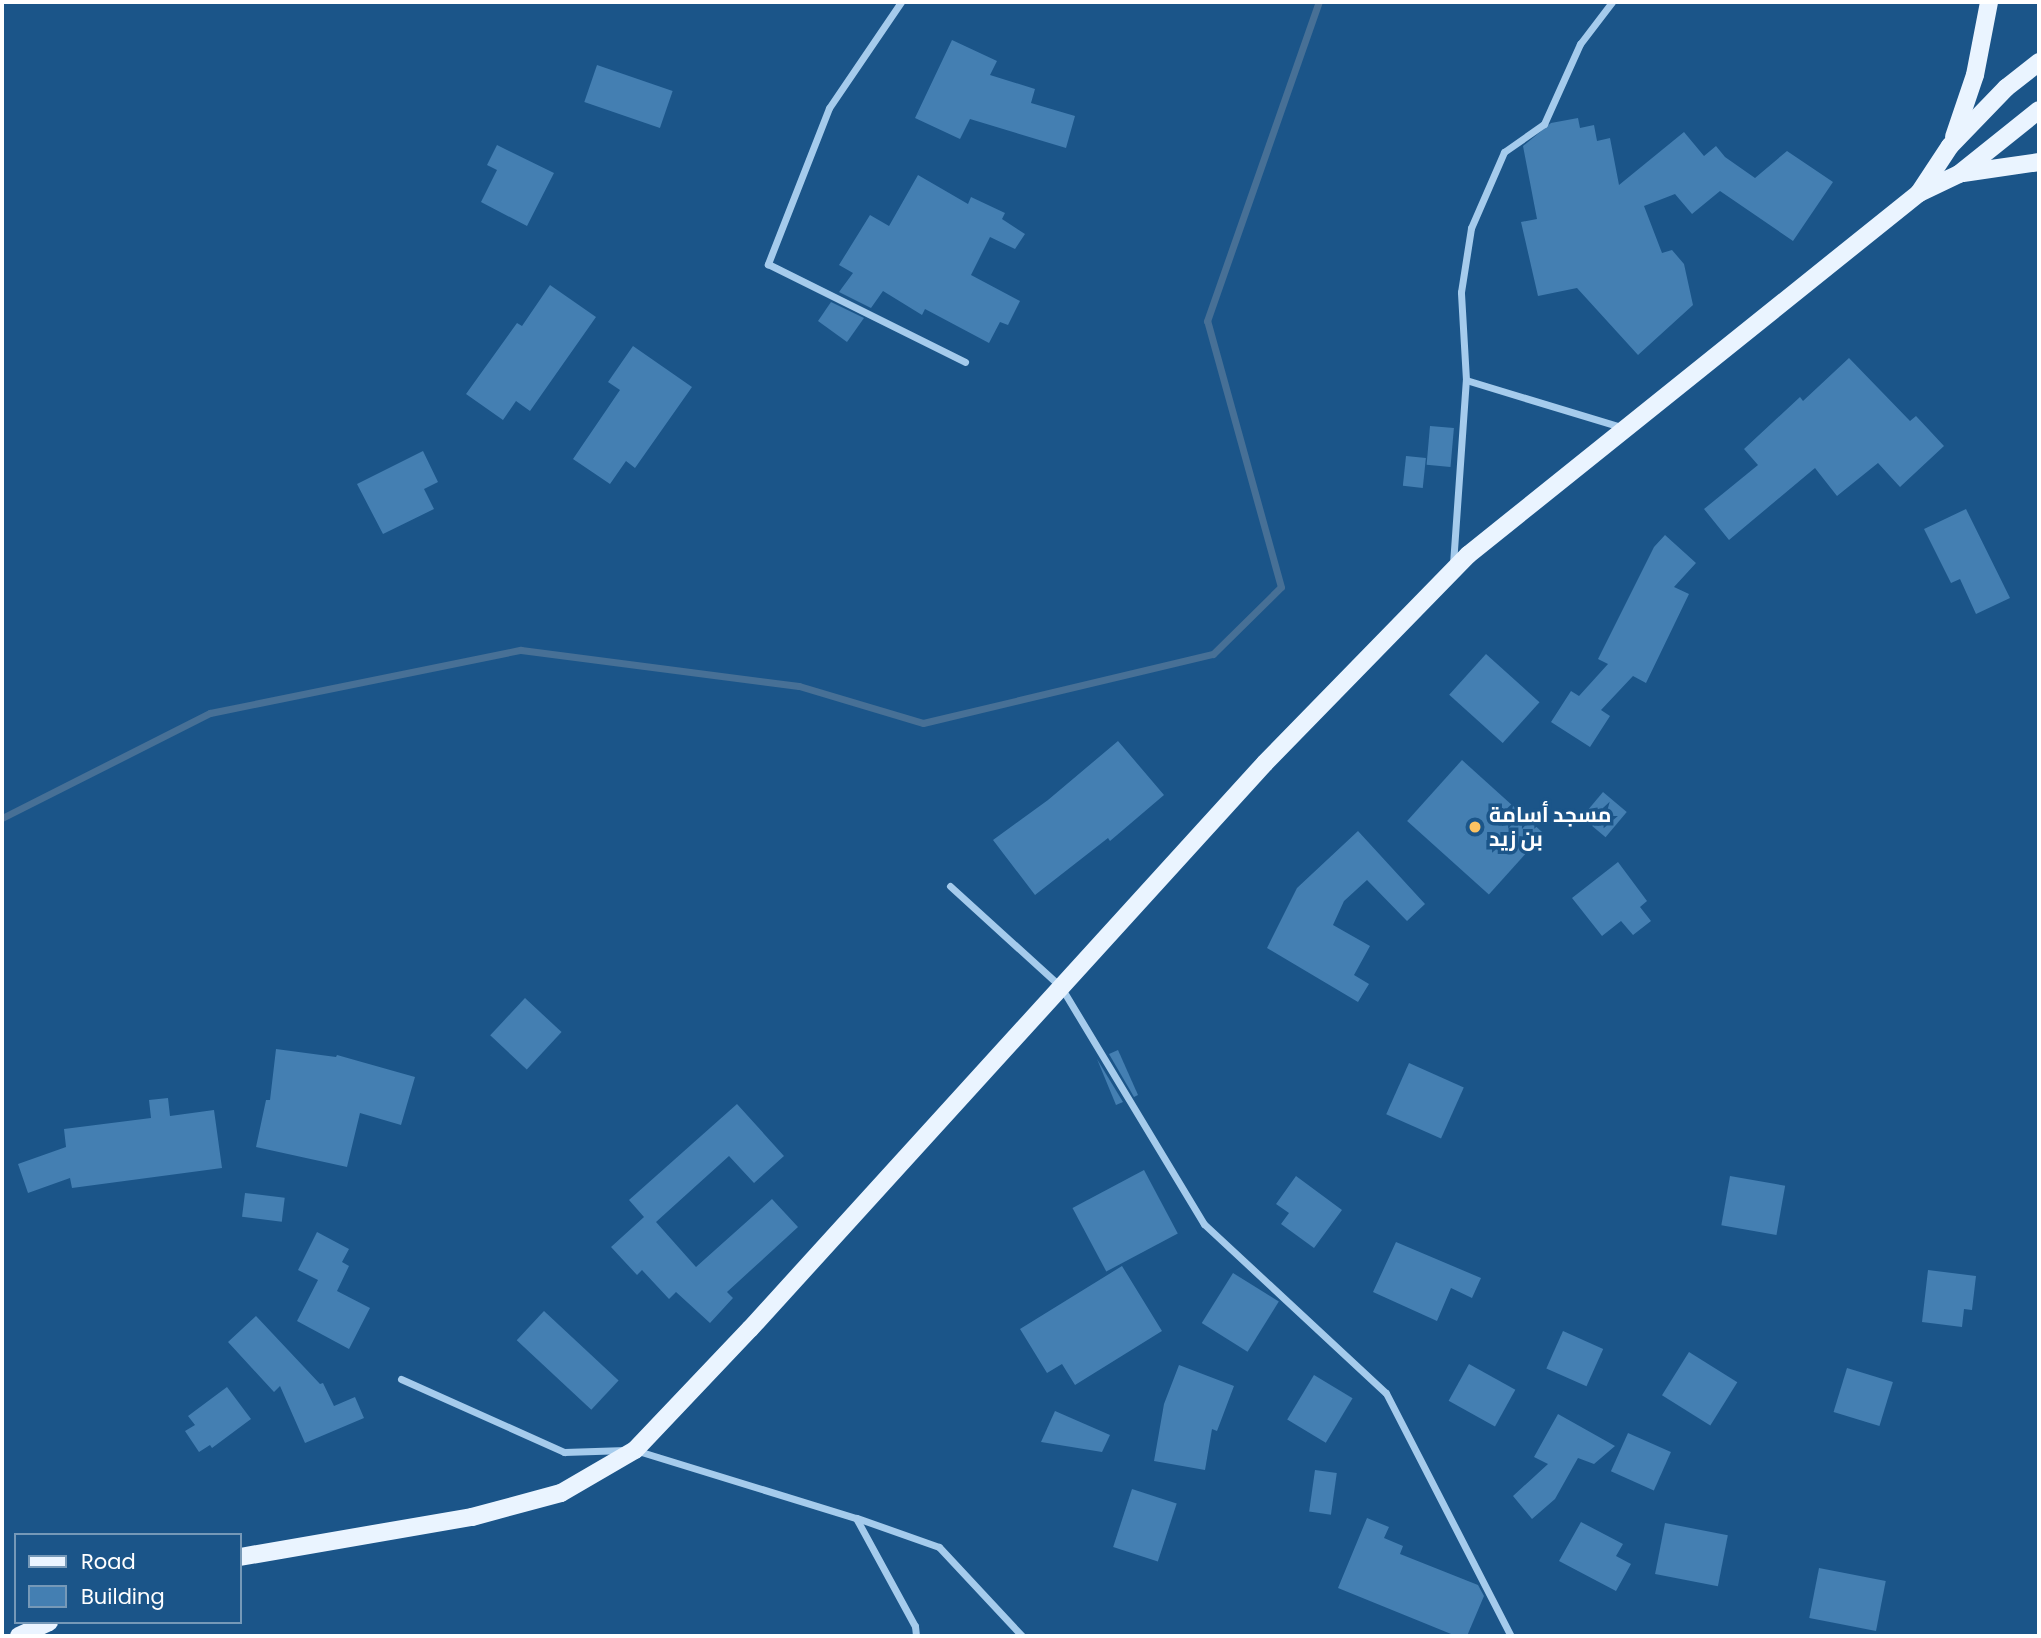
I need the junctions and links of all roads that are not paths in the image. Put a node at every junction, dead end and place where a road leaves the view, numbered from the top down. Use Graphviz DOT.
graph roads {
  1 [pos="901,2"];
  2 [pos="1612,2"];
  3 [pos="1989,2"];
  4 [pos="2039,62"];
  5 [pos="2039,110"];
  6 [pos="1950,146"];
  7 [pos="2039,162"];
  8 [pos="1959,174"];
  9 [pos="1919,192"];
  10 [pos="965,362"];
  11 [pos="1466,380"];
  12 [pos="1625,428"];
  13 [pos="1453,570"];
  14 [pos="950,886"];
  15 [pos="1061,987"];
  16 [pos="401,1379"];
  17 [pos="635,1450"];
  18 [pos="856,1518"];
  19 [pos="242,1557"];
  20 [pos="45,1624"];
  21 [pos="19,1636"];
  22 [pos="916,1636"];
  23 [pos="1022,1636"];
  24 [pos="1511,1636"];
  1 -- 10 [label="street"];
  2 -- 11 [label="street"];
  3 -- 6 [label="main road"];
  4 -- 6 [label="main road"];
  5 -- 8 [label="main road"];
  6 -- 9 [label="main road"];
  7 -- 8 [label="main road"];
  8 -- 9 [label="main road"];
  9 -- 12 [label="main road"];
  11 -- 12 [label="street"];
  11 -- 13 [label="street"];
  12 -- 13 [label="main road"];
  13 -- 15 [label="main road"];
  14 -- 15 [label="street"];
  15 -- 17 [label="main road"];
  15 -- 24 [label="street"];
  16 -- 17 [label="street"];
  17 -- 18 [label="street"];
  17 -- 19 [label="main road"];
  18 -- 22 [label="street"];
  18 -- 23 [label="street"];
  20 -- 21 [label="main road"];
}
